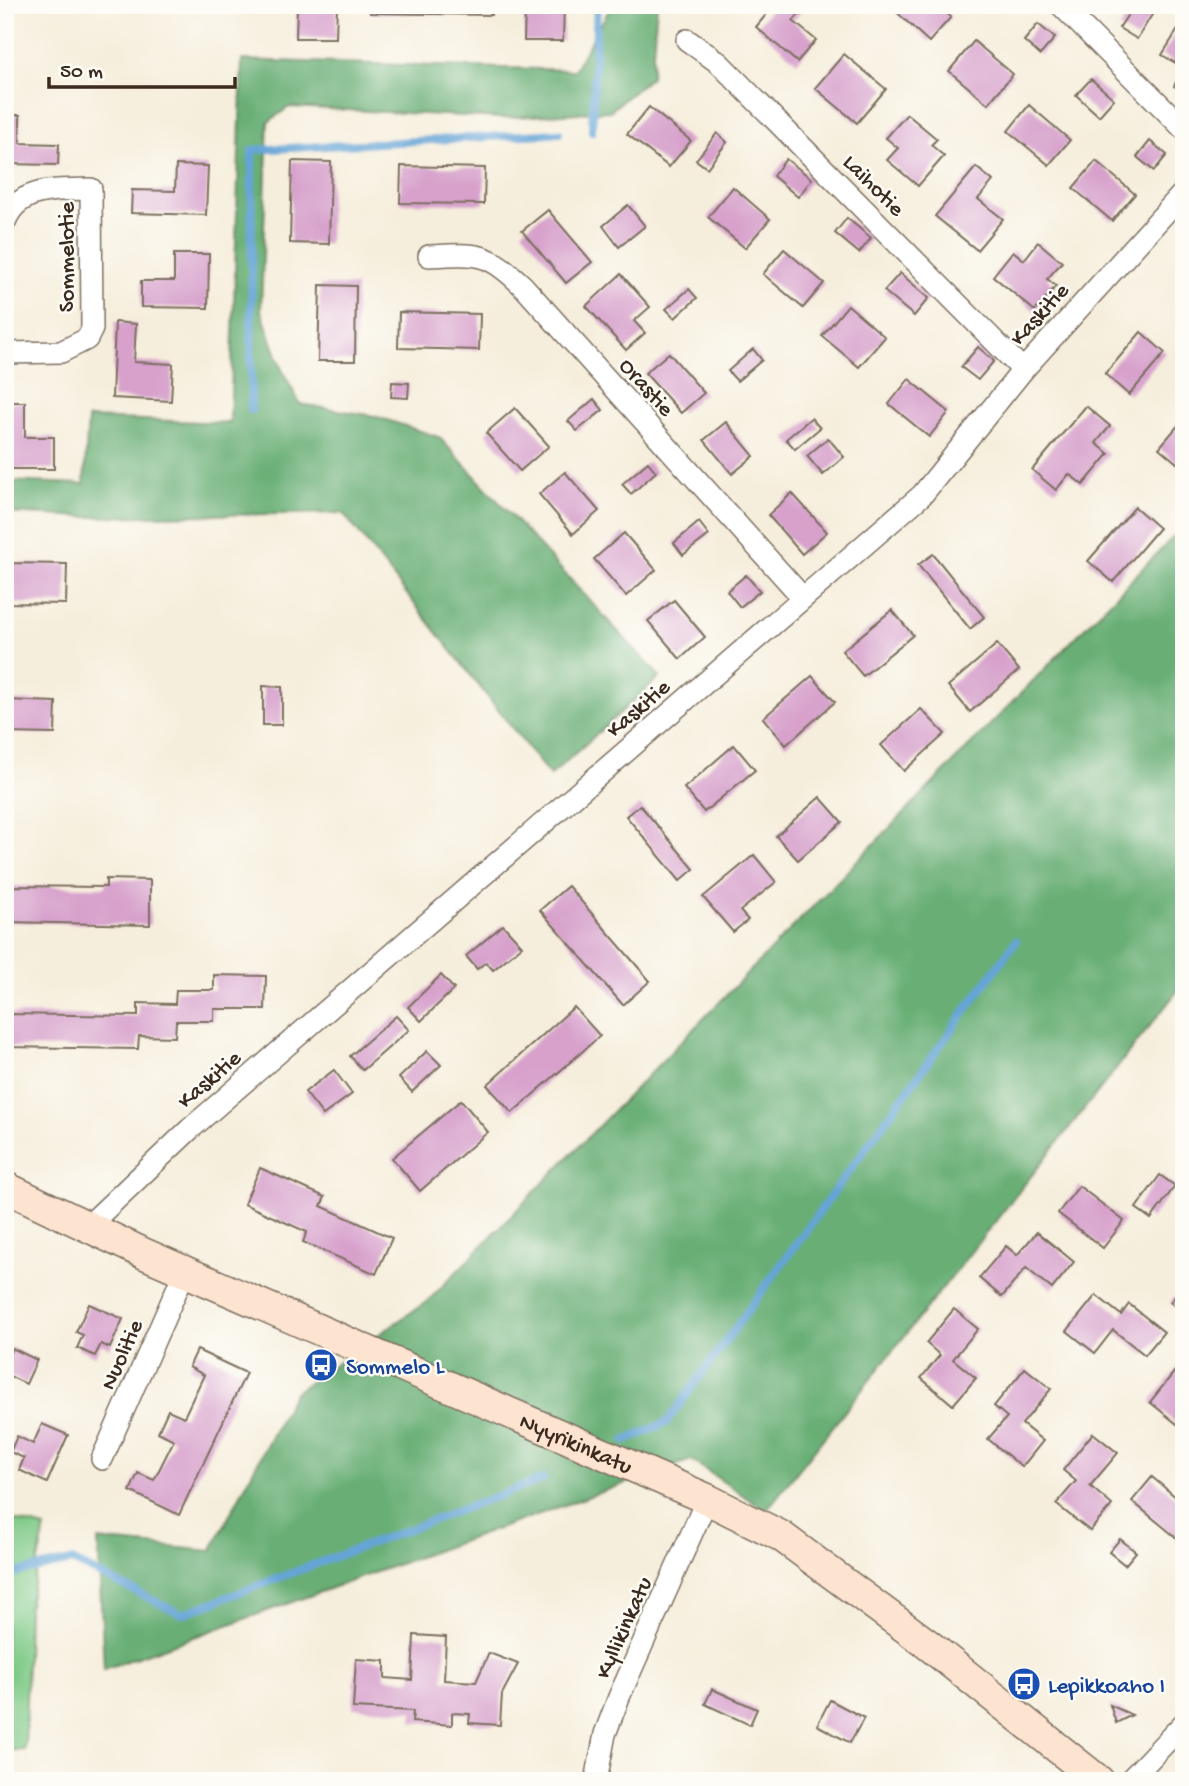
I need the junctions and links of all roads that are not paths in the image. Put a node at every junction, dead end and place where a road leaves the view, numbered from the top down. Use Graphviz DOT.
graph roads {
  1 [pos="1061,5"];
  2 [pos="687,40"];
  3 [pos="1184,129"];
  4 [pos="1184,192"];
  5 [pos="5,222"];
  6 [pos="429,256"];
  7 [pos="5,352"];
  8 [pos="1023,370"];
  9 [pos="803,598"];
  10 [pos="5,1187"];
  11 [pos="88,1226"];
  12 [pos="185,1271"];
  13 [pos="102,1459"];
  14 [pos="707,1499"];
  15 [pos="1184,1723"];
  16 [pos="596,1781"];
  17 [pos="1098,1781"];
  18 [pos="1129,1781"];
  1 -- 3 [label="street"];
  2 -- 8 [label="street, Laihotie"];
  4 -- 8 [label="street, Kaskitie"];
  5 -- 7 [label="street, Sommelotie"];
  6 -- 9 [label="street, Orastie"];
  8 -- 9 [label="street, Kaskitie"];
  9 -- 11 [label="street, Kaskitie"];
  10 -- 11 [label="street, Nyyrikinkatu"];
  11 -- 12 [label="street, Nyyrikinkatu"];
  12 -- 13 [label="street, Nuolitie"];
  12 -- 14 [label="street, Nyyrikinkatu"];
  14 -- 16 [label="street, Kyllikinkatu"];
  14 -- 17 [label="street, Nyyrikinkatu"];
  15 -- 18 [label="street"];
}
